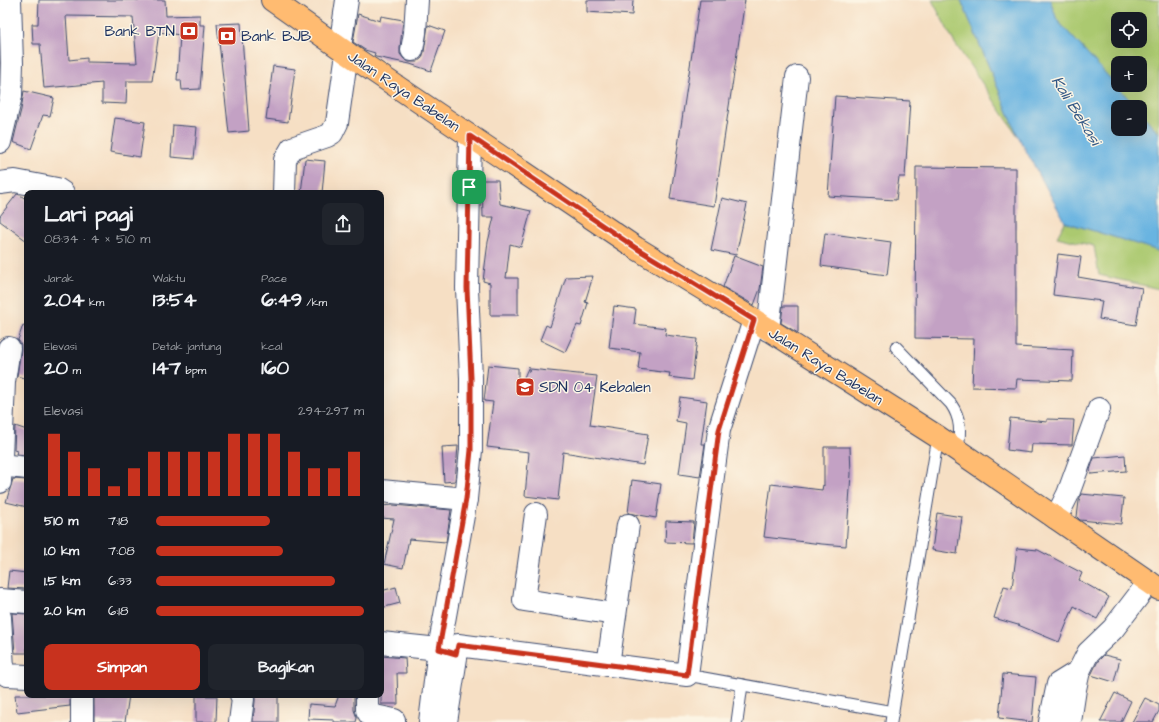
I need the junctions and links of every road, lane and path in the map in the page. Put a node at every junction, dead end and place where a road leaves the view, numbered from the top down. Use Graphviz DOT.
graph roads {
  1 [pos="10,0"];
  2 [pos="272,0"];
  3 [pos="347,0"];
  4 [pos="417,0"];
  5 [pos="344,50"];
  6 [pos="412,50"];
  7 [pos="797,76"];
  8 [pos="470,136"];
  9 [pos="0,142"];
  10 [pos="0,183"];
  11 [pos="58,190"];
  12 [pos="284,190"];
  13 [pos="761,325"];
  14 [pos="896,347"];
  15 [pos="12,349"];
  16 [pos="1100,408"];
  17 [pos="938,437"];
  18 [pos="958,451"];
  19 [pos="0,465"];
  20 [pos="24,468"];
  21 [pos="0,482"];
  22 [pos="384,491"];
  23 [pos="466,499"];
  24 [pos="536,514"];
  25 [pos="1056,518"];
  26 [pos="628,525"];
  27 [pos="1154,586"];
  28 [pos="0,600"];
  29 [pos="24,602"];
  30 [pos="615,614"];
  31 [pos="0,617"];
  32 [pos="384,643"];
  33 [pos="448,651"];
  34 [pos="608,665"];
  35 [pos="1079,671"];
  36 [pos="687,675"];
  37 [pos="24,676"];
  38 [pos="742,686"];
  39 [pos="82,698"];
  40 [pos="243,698"];
  41 [pos="368,698"];
  42 [pos="892,717"];
  43 [pos="394,720"];
  44 [pos="82,722"];
  45 [pos="240,722"];
  46 [pos="430,722"];
  47 [pos="446,722"];
  48 [pos="737,722"];
  49 [pos="1050,722"];
  50 [pos="1070,722"];
  1 -- 9 [label="street"];
  2 -- 5 [label="main road, Jalan Raya Babelan"];
  3 -- 5 [label="street"];
  4 -- 6 [label="street"];
  5 -- 8 [label="main road, Jalan Raya Babelan"];
  5 -- 12 [label="street"];
  7 -- 13 [label="street"];
  8 -- 13 [label="main road, Jalan Raya Babelan"];
  8 -- 23 [label="street"];
  10 -- 11 [label="street"];
  13 -- 17 [label="main road, Jalan Raya Babelan"];
  13 -- 36 [label="street"];
  14 -- 18 [label="lane"];
  15 -- 19 [label="street"];
  16 -- 25 [label="street"];
  17 -- 18 [label="main road, Jalan Raya Babelan"];
  17 -- 42 [label="lane"];
  18 -- 25 [label="main road, Jalan Raya Babelan"];
  19 -- 20 [label="street"];
  19 -- 21 [label="street"];
  22 -- 23 [label="street"];
  23 -- 33 [label="street"];
  24 -- 30 [label="street"];
  25 -- 27 [label="main road, Jalan Raya Babelan"];
  26 -- 30 [label="street"];
  27 -- 35 [label="street"];
  28 -- 29 [label="street"];
  30 -- 34 [label="street"];
  31 -- 37 [label="street"];
  32 -- 33 [label="street"];
  33 -- 34 [label="street"];
  33 -- 46 [label="street"];
  33 -- 47 [label="street"];
  34 -- 36 [label="street"];
  35 -- 49 [label="street"];
  35 -- 50 [label="street"];
  36 -- 38 [label="lane"];
  38 -- 42 [label="lane"];
  38 -- 48 [label="lane"];
  39 -- 44 [label="street"];
  40 -- 45 [label="street"];
  41 -- 43 [label="street"];
}
